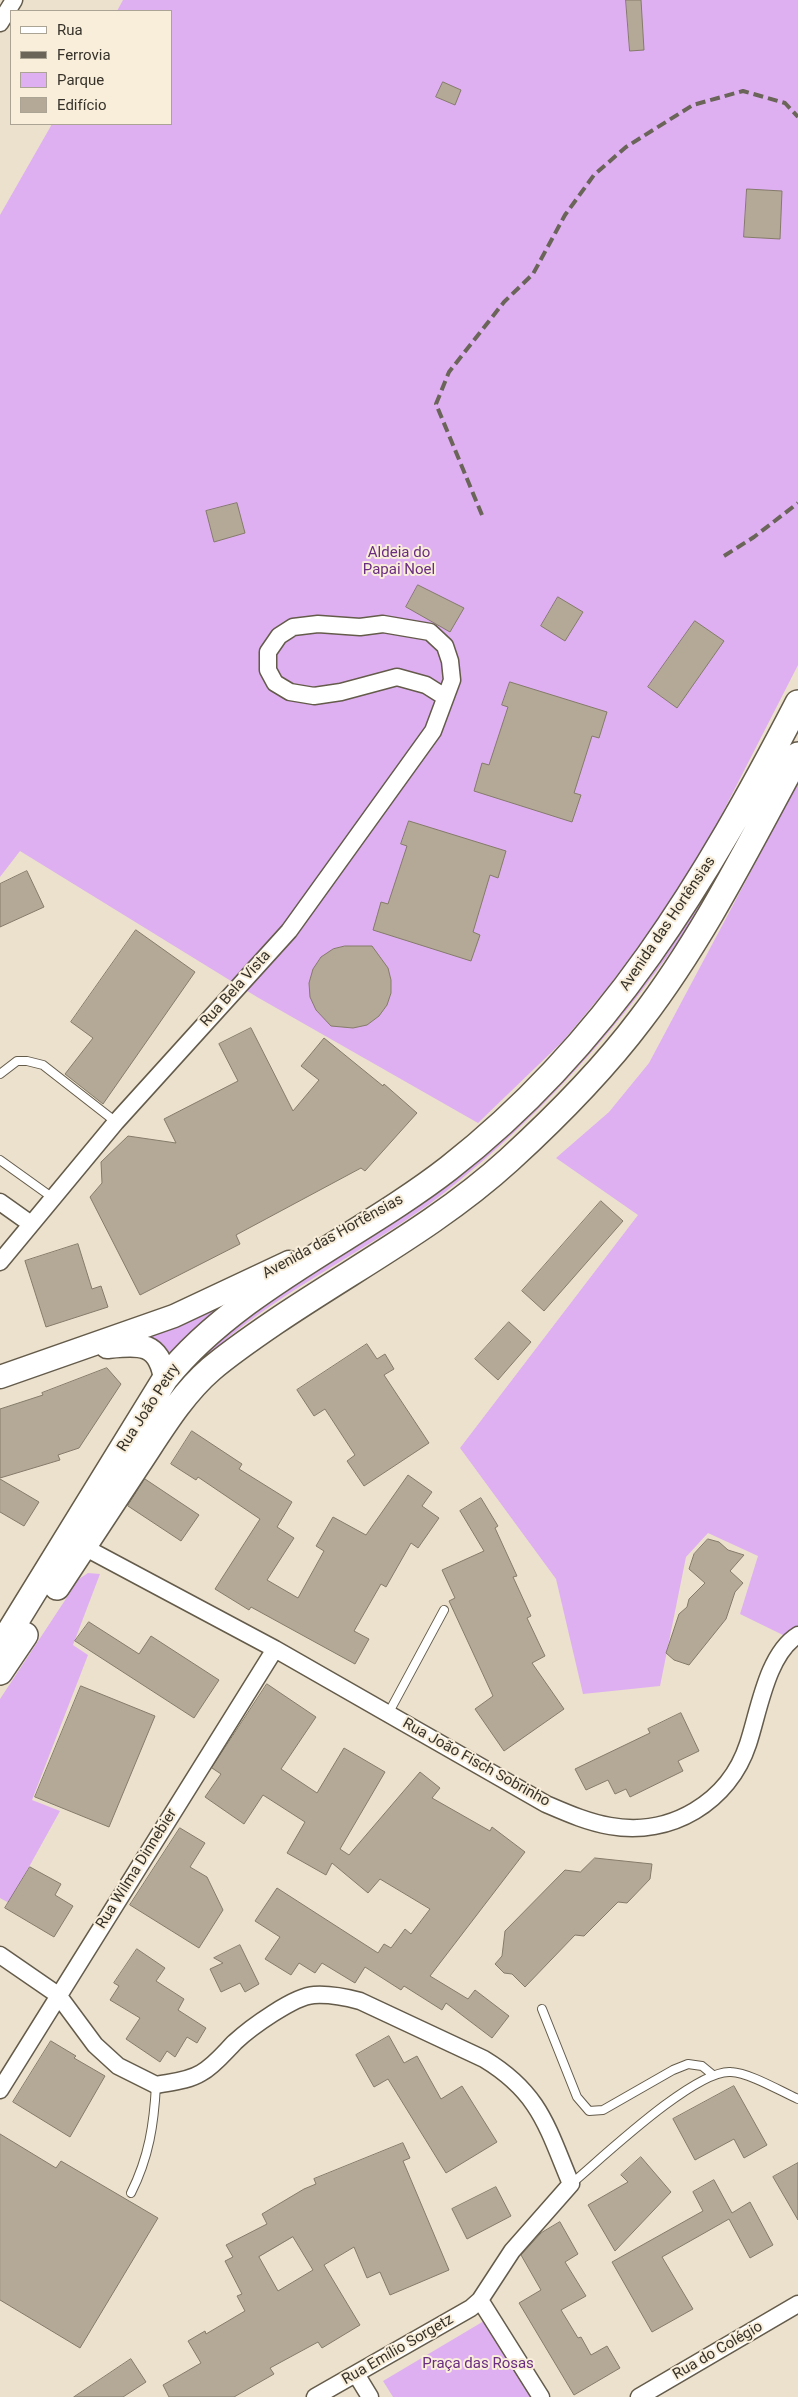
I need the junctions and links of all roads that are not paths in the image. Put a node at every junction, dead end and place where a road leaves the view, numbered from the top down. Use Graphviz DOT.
graph roads {
  1 [pos="14,0"];
  2 [pos="0,23"];
  3 [pos="445,698"];
  4 [pos="798,703"];
  5 [pos="798,755"];
  6 [pos="0,1074"];
  7 [pos="116,1122"];
  8 [pos="0,1160"];
  9 [pos="53,1198"];
  10 [pos="0,1202"];
  11 [pos="385,1212"];
  12 [pos="31,1224"];
  13 [pos="0,1262"];
  14 [pos="76,1350"];
  15 [pos="0,1377"];
  16 [pos="165,1379"];
  17 [pos="190,1390"];
  18 [pos="84,1546"];
  19 [pos="444,1610"];
  20 [pos="798,1635"];
  21 [pos="0,1647"];
  22 [pos="275,1649"];
  23 [pos="0,1672"];
  24 [pos="388,1714"];
  25 [pos="0,1955"];
  26 [pos="58,1995"];
  27 [pos="542,2009"];
  28 [pos="713,2076"];
  29 [pos="156,2084"];
  30 [pos="0,2090"];
  31 [pos="798,2099"];
  32 [pos="571,2184"];
  33 [pos="131,2193"];
  34 [pos="480,2300"];
  35 [pos="798,2304"];
  36 [pos="356,2374"];
  37 [pos="315,2397"];
  38 [pos="370,2397"];
  39 [pos="541,2397"];
  40 [pos="639,2397"];
  1 -- 2 [label="street"];
  3 -- 3 [label="street, Rua Bela Vista"];
  3 -- 7 [label="street, Rua Bela Vista"];
  4 -- 11 [label="main road, Avenida das Hortênsias"];
  5 -- 17 [label="main road, Avenida das Hortênsias"];
  6 -- 7 [label="lane"];
  7 -- 9 [label="street, Rua Bela Vista"];
  8 -- 9 [label="lane"];
  9 -- 12 [label="street, Rua Bela Vista"];
  10 -- 12 [label="street"];
  11 -- 14 [label="main road, Avenida das Hortênsias"];
  11 -- 16 [label="main road, Rua João Petry"];
  12 -- 13 [label="street, Rua Bela Vista"];
  14 -- 15 [label="main road, Avenida das Hortênsias"];
  14 -- 16 [label="main road"];
  16 -- 21 [label="main road, Rua João Petry"];
  17 -- 18 [label="main road, Rua João Petry"];
  18 -- 22 [label="street, Rua João Fisch Sobrinho"];
  18 -- 23 [label="main road, Rua João Petry"];
  19 -- 24 [label="lane"];
  20 -- 24 [label="street, Rua João Fisch Sobrinho"];
  22 -- 24 [label="street, Rua João Fisch Sobrinho"];
  22 -- 26 [label="street, Rua Wilma Dinnebier"];
  25 -- 26 [label="street"];
  26 -- 29 [label="street"];
  26 -- 30 [label="street, Rua Wilma Dinnebier"];
  27 -- 28 [label="lane"];
  28 -- 31 [label="lane"];
  28 -- 32 [label="lane"];
  29 -- 32 [label="street"];
  29 -- 33 [label="lane"];
  32 -- 34 [label="street"];
  34 -- 36 [label="street, Rua Emílio Sorgetz"];
  34 -- 39 [label="street"];
  35 -- 40 [label="street, Rua do Colégio"];
  36 -- 37 [label="street, Rua Emílio Sorgetz"];
  36 -- 38 [label="street"];
}
